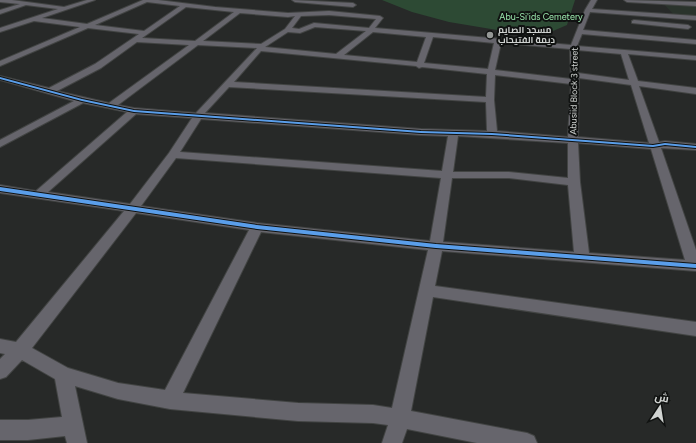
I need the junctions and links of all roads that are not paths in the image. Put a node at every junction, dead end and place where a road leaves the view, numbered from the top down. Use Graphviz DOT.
graph roads {
  1 [pos="0,0"];
  2 [pos="92,0"];
  3 [pos="146,0"];
  4 [pos="295,0"];
  5 [pos="305,0"];
  6 [pos="357,0"];
  7 [pos="594,0"];
  8 [pos="627,0"];
  9 [pos="206,2"];
  10 [pos="658,2"];
  11 [pos="676,2"];
  12 [pos="27,4"];
  13 [pos="696,4"];
  14 [pos="353,5"];
  15 [pos="184,6"];
  16 [pos="194,7"];
  17 [pos="663,7"];
  18 [pos="66,9"];
  19 [pos="239,11"];
  20 [pos="668,11"];
  21 [pos="0,12"];
  22 [pos="304,14"];
  23 [pos="345,14"];
  24 [pos="588,16"];
  25 [pos="673,16"];
  26 [pos="683,17"];
  27 [pos="696,18"];
  28 [pos="33,19"];
  29 [pos="625,22"];
  30 [pos="314,25"];
  31 [pos="86,26"];
  32 [pos="688,27"];
  33 [pos="0,30"];
  34 [pos="287,30"];
  35 [pos="370,31"];
  36 [pos="580,32"];
  37 [pos="144,33"];
  38 [pos="430,36"];
  39 [pos="695,38"];
  40 [pos="134,40"];
  41 [pos="498,42"];
  42 [pos="196,43"];
  43 [pos="261,48"];
  44 [pos="573,48"];
  45 [pos="624,52"];
  46 [pos="337,57"];
  47 [pos="696,58"];
  48 [pos="0,64"];
  49 [pos="419,66"];
  50 [pos="491,71"];
  51 [pos="0,78"];
  52 [pos="575,78"];
  53 [pos="633,82"];
  54 [pos="227,84"];
  55 [pos="696,90"];
  56 [pos="50,91"];
  57 [pos="82,100"];
  58 [pos="490,100"];
  59 [pos="110,107"];
  60 [pos="134,111"];
  61 [pos="198,116"];
  62 [pos="453,133"];
  63 [pos="492,134"];
  64 [pos="573,140"];
  65 [pos="0,144"];
  66 [pos="653,146"];
  67 [pos="696,147"];
  68 [pos="173,154"];
  69 [pos="446,175"];
  70 [pos="574,182"];
  71 [pos="0,190"];
  72 [pos="39,194"];
  73 [pos="132,210"];
  74 [pos="257,227"];
  75 [pos="436,246"];
  76 [pos="582,257"];
  77 [pos="695,265"];
  78 [pos="426,290"];
  79 [pos="696,329"];
  80 [pos="0,346"];
  81 [pos="20,350"];
  82 [pos="0,371"];
  83 [pos="63,374"];
  84 [pos="170,400"];
  85 [pos="400,418"];
  86 [pos="0,430"];
  87 [pos="75,434"];
  88 [pos="392,443"];
  89 [pos="527,443"];
  1 -- 12 [label="street"];
  2 -- 18 [label="street"];
  3 -- 15 [label="street"];
  3 -- 31 [label="street"];
  4 -- 5 [label="street"];
  5 -- 14 [label="street"];
  5 -- 22 [label="street"];
  6 -- 14 [label="street"];
  7 -- 24 [label="street, Abusiid Block 3 street"];
  8 -- 10 [label="street"];
  9 -- 16 [label="street"];
  10 -- 11 [label="street"];
  10 -- 17 [label="street"];
  11 -- 13 [label="street"];
  12 -- 18 [label="street"];
  12 -- 21 [label="street"];
  14 -- 23 [label="street"];
  15 -- 16 [label="street"];
  15 -- 37 [label="street"];
  16 -- 19 [label="street"];
  18 -- 28 [label="street"];
  19 -- 22 [label="street"];
  19 -- 42 [label="street"];
  20 -- 25 [label="street"];
  22 -- 23 [label="street"];
  22 -- 30 [label="street"];
  22 -- 34 [label="street"];
  23 -- 35 [label="street"];
  24 -- 25 [label="street"];
  24 -- 36 [label="street, Abusiid Block 3 street"];
  25 -- 26 [label="street"];
  26 -- 27 [label="street"];
  26 -- 32 [label="street"];
  28 -- 31 [label="street"];
  28 -- 33 [label="street"];
  29 -- 32 [label="street"];
  30 -- 34 [label="street"];
  30 -- 35 [label="street"];
  31 -- 37 [label="street"];
  31 -- 48 [label="street"];
  32 -- 39 [label="street"];
  34 -- 43 [label="street"];
  35 -- 38 [label="street"];
  35 -- 46 [label="street"];
  36 -- 39 [label="street"];
  36 -- 44 [label="street, Abusiid Block 3 street"];
  37 -- 40 [label="street"];
  38 -- 41 [label="street"];
  38 -- 49 [label="street"];
  40 -- 42 [label="street"];
  40 -- 56 [label="street"];
  41 -- 44 [label="street"];
  41 -- 50 [label="street"];
  42 -- 43 [label="street"];
  42 -- 59 [label="street"];
  43 -- 46 [label="street"];
  43 -- 54 [label="street"];
  44 -- 45 [label="street"];
  44 -- 52 [label="street, Abusiid Block 3 street"];
  45 -- 47 [label="street"];
  45 -- 53 [label="street"];
  46 -- 49 [label="street"];
  49 -- 50 [label="street"];
  50 -- 52 [label="street"];
  50 -- 58 [label="street"];
  51 -- 56 [label="street"];
  52 -- 53 [label="street"];
  52 -- 64 [label="street, Abusiid Block 3 street"];
  53 -- 55 [label="street"];
  53 -- 66 [label="street"];
  54 -- 58 [label="street"];
  54 -- 61 [label="street"];
  56 -- 57 [label="street"];
  57 -- 59 [label="street"];
  57 -- 65 [label="street"];
  58 -- 63 [label="street"];
  59 -- 60 [label="street"];
  60 -- 61 [label="street"];
  60 -- 72 [label="street"];
  61 -- 62 [label="street"];
  61 -- 68 [label="street"];
  62 -- 63 [label="street"];
  62 -- 69 [label="street"];
  63 -- 64 [label="street"];
  64 -- 66 [label="street"];
  64 -- 70 [label="street, Abusiid Block 3 street"];
  66 -- 67 [label="street"];
  66 -- 77 [label="street"];
  68 -- 69 [label="street"];
  68 -- 73 [label="street"];
  69 -- 70 [label="street"];
  69 -- 75 [label="street"];
  70 -- 76 [label="street, Abusiid Block 3 street"];
  71 -- 72 [label="street"];
  72 -- 73 [label="street"];
  73 -- 74 [label="street"];
  73 -- 81 [label="street"];
  74 -- 75 [label="street"];
  74 -- 84 [label="street"];
  75 -- 76 [label="street"];
  75 -- 78 [label="street"];
  76 -- 77 [label="street"];
  78 -- 79 [label="street"];
  78 -- 85 [label="street"];
  80 -- 81 [label="street"];
  81 -- 82 [label="street"];
  81 -- 83 [label="street"];
  83 -- 84 [label="street"];
  83 -- 87 [label="street"];
  84 -- 85 [label="street"];
  85 -- 88 [label="street"];
  85 -- 89 [label="street"];
  86 -- 87 [label="street"];
}
